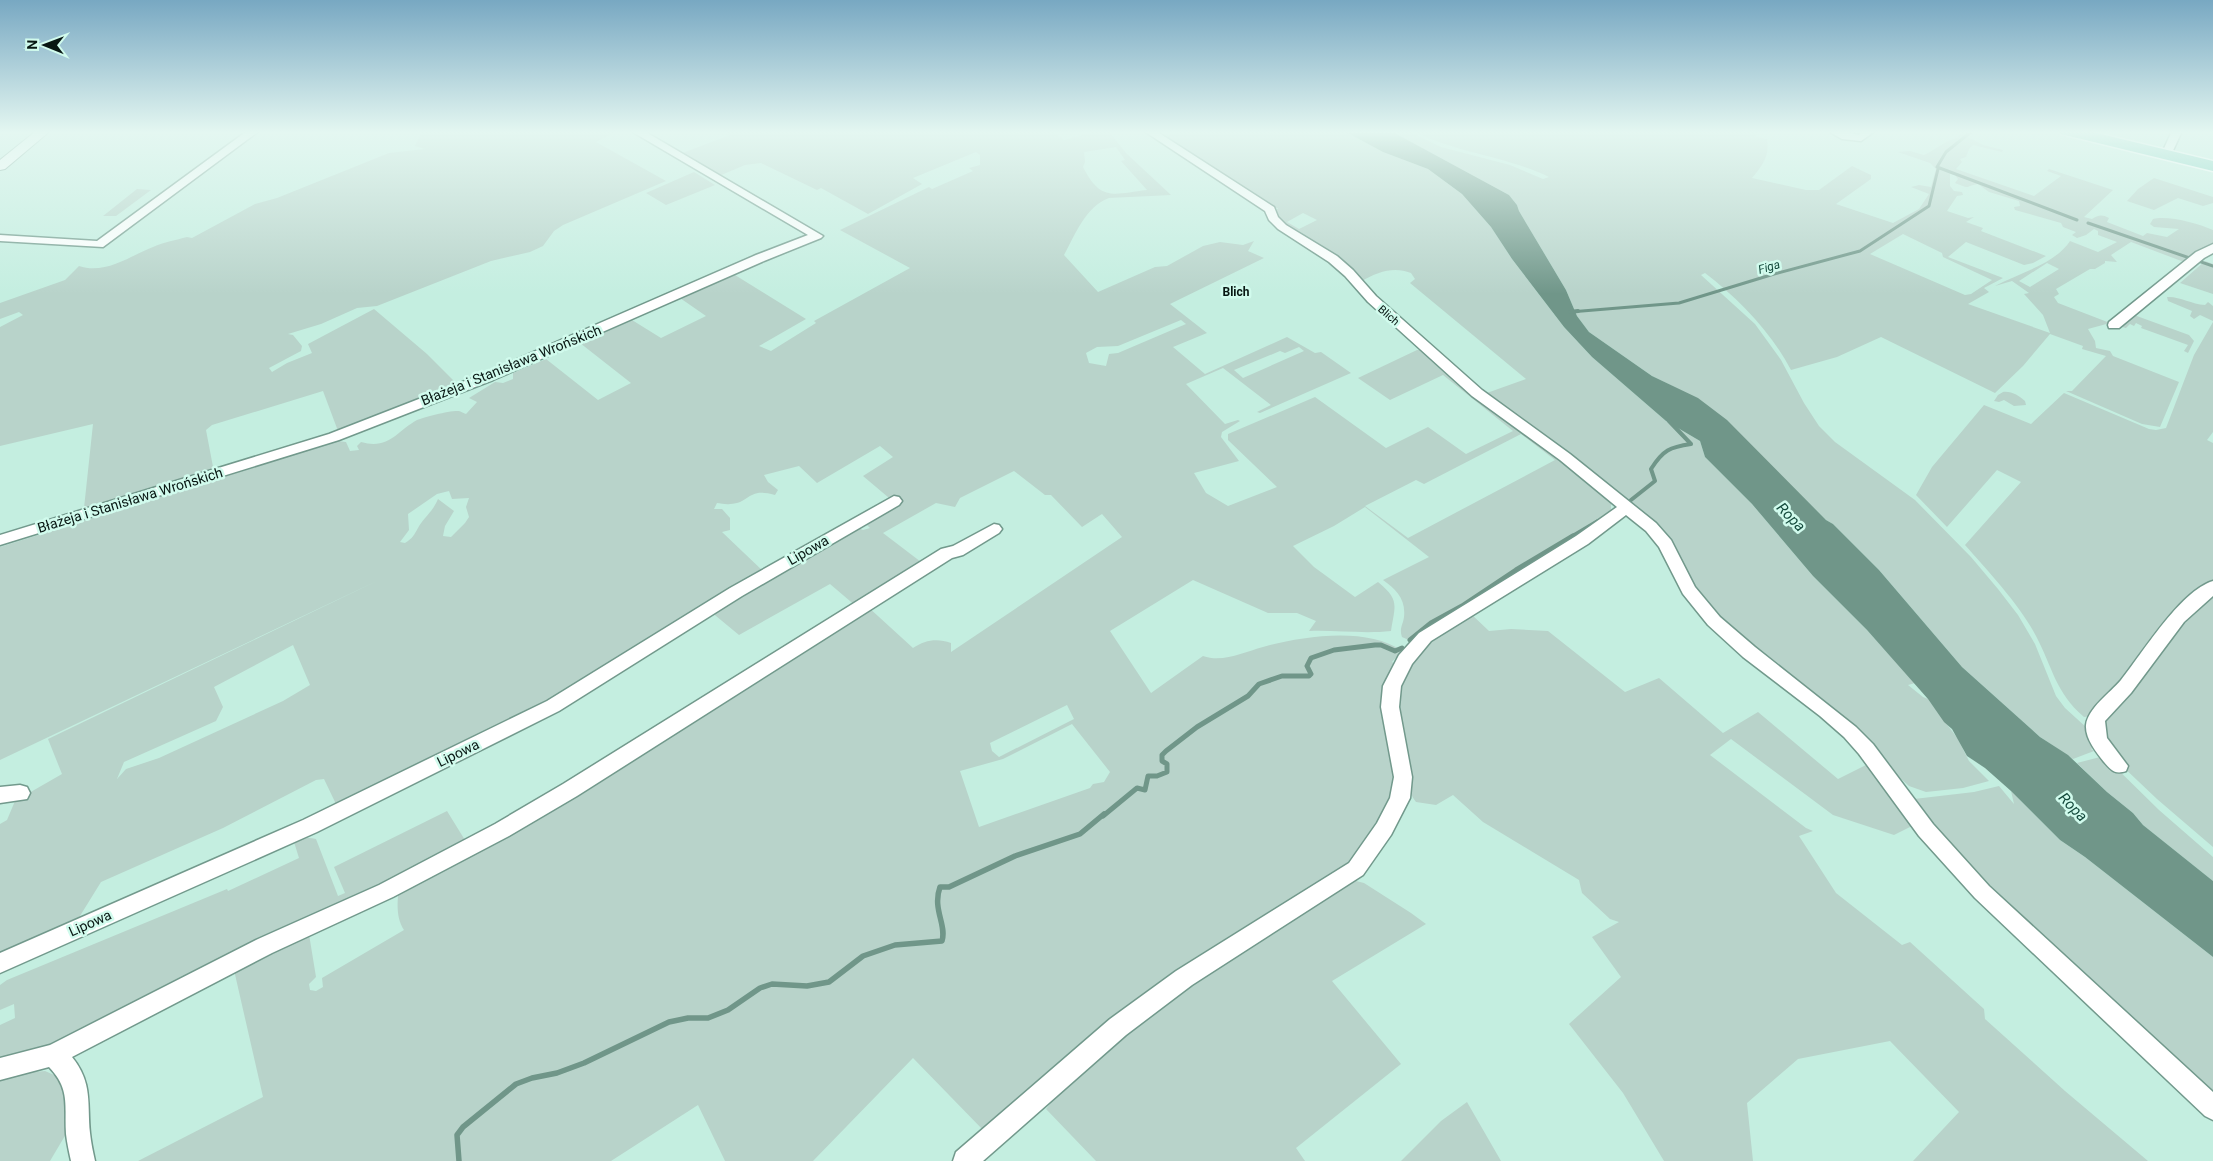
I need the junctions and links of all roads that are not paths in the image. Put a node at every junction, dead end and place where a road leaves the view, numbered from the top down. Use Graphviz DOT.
graph roads {
  1 [pos="180,185"];
  2 [pos="729,185"];
  3 [pos="1233,185"];
  4 [pos="0,238"];
  5 [pos="2213,248"];
  6 [pos="2195,259"];
  7 [pos="2114,325"];
  8 [pos="894,501"];
  9 [pos="1627,507"];
  10 [pos="994,528"];
  11 [pos="0,540"];
  12 [pos="2213,587"];
  13 [pos="2118,766"];
  14 [pos="20,793"];
  15 [pos="0,795"];
  16 [pos="0,963"];
  17 [pos="53,1055"];
  18 [pos="0,1069"];
  19 [pos="2213,1108"];
  20 [pos="83,1161"];
  21 [pos="965,1161"];
  1 -- 4 [label="street"];
  2 -- 11 [label="street, Błażeja i Stanisława Wrońskich"];
  3 -- 9 [label="street, Blich"];
  5 -- 6 [label="street"];
  6 -- 7 [label="street"];
  8 -- 16 [label="street, Lipowa"];
  9 -- 19 [label="street"];
  9 -- 21 [label="street"];
  10 -- 17 [label="street"];
  12 -- 13 [label="street"];
  14 -- 15 [label="street"];
  17 -- 18 [label="street"];
  17 -- 20 [label="street"];
}
